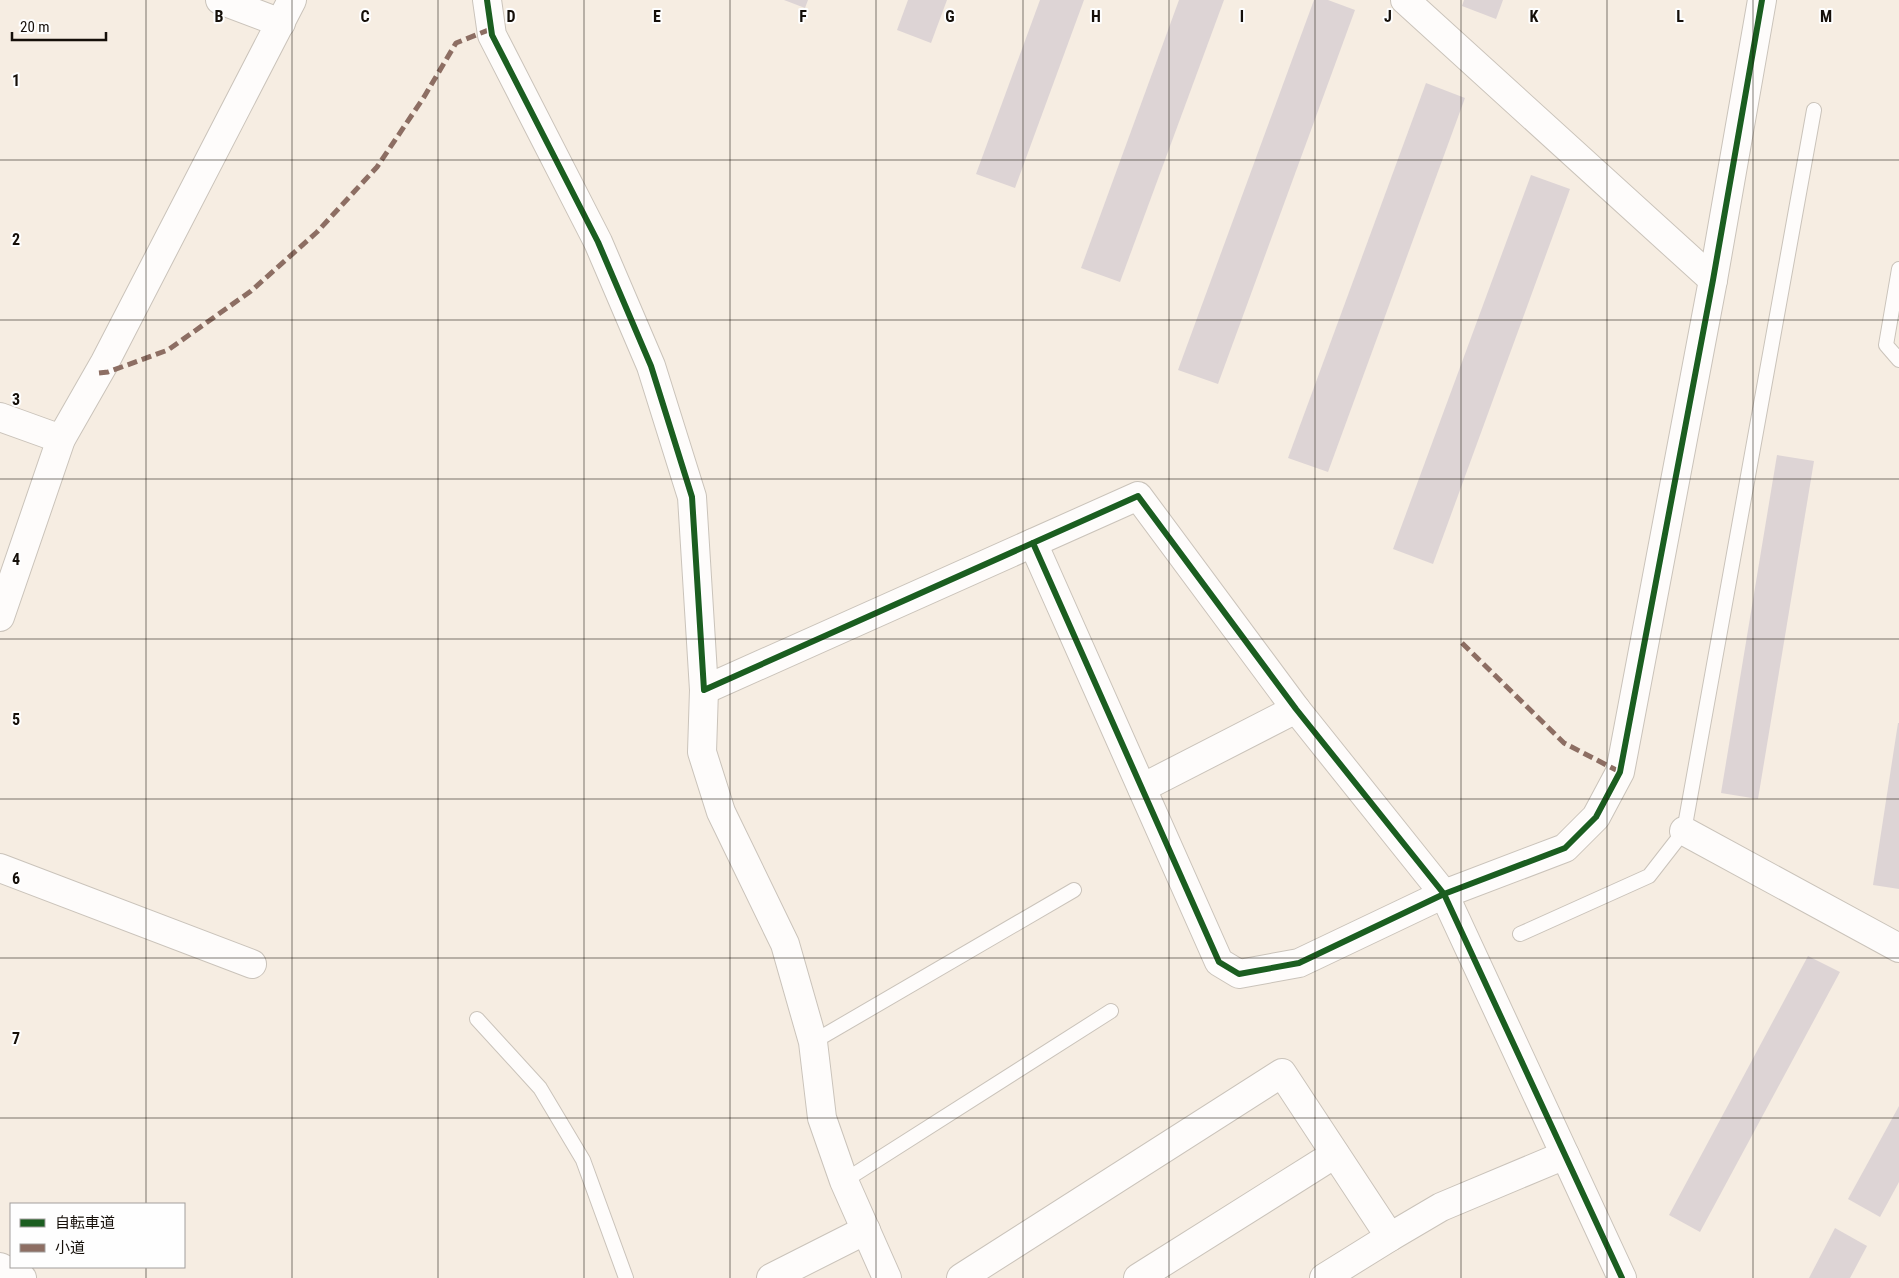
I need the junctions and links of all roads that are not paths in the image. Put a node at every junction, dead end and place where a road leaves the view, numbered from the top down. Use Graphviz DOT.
graph roads {
  1 [pos="220,0"];
  2 [pos="487,0"];
  3 [pos="1405,0"];
  4 [pos="1765,1"];
  5 [pos="286,11"];
  6 [pos="1814,110"];
  7 [pos="1899,270"];
  8 [pos="1713,280"];
  9 [pos="1899,360"];
  10 [pos="0,417"];
  11 [pos="62,439"];
  12 [pos="1033,543"];
  13 [pos="0,616"];
  14 [pos="704,690"];
  15 [pos="1296,709"];
  16 [pos="1142,788"];
  17 [pos="1684,831"];
  18 [pos="0,868"];
  19 [pos="1074,890"];
  20 [pos="1444,894"];
  21 [pos="1520,934"];
  22 [pos="1899,948"];
  23 [pos="252,964"];
  24 [pos="1111,1011"];
  25 [pos="477,1019"];
  26 [pos="813,1042"];
  27 [pos="1335,1154"];
  28 [pos="1565,1155"];
  29 [pos="844,1181"];
  30 [pos="866,1230"];
  31 [pos="1390,1237"];
  32 [pos="0,1267"];
  33 [pos="998,1268"];
  34 [pos="22,1278"];
  35 [pos="626,1278"];
  36 [pos="771,1278"];
  37 [pos="888,1278"];
  38 [pos="961,1278"];
  39 [pos="1138,1278"];
  40 [pos="1324,1278"];
  41 [pos="1622,1278"];
  1 -- 5 [label="street"];
  2 -- 14 [label="street"];
  3 -- 8 [label="street"];
  4 -- 8 [label="street"];
  5 -- 11 [label="street"];
  6 -- 17 [label="lane"];
  7 -- 9 [label="lane"];
  8 -- 20 [label="street"];
  10 -- 11 [label="street"];
  11 -- 13 [label="street"];
  12 -- 14 [label="street"];
  12 -- 15 [label="street"];
  12 -- 16 [label="street"];
  14 -- 26 [label="street"];
  15 -- 16 [label="street"];
  15 -- 20 [label="street"];
  16 -- 20 [label="street"];
  17 -- 21 [label="lane"];
  17 -- 22 [label="street"];
  18 -- 23 [label="street"];
  19 -- 26 [label="lane"];
  20 -- 28 [label="street"];
  24 -- 29 [label="lane"];
  25 -- 35 [label="lane"];
  26 -- 29 [label="street"];
  27 -- 31 [label="street"];
  27 -- 33 [label="street"];
  27 -- 39 [label="street"];
  28 -- 31 [label="street"];
  28 -- 41 [label="street"];
  29 -- 30 [label="street"];
  30 -- 36 [label="street"];
  30 -- 37 [label="street"];
  31 -- 40 [label="street"];
  32 -- 34 [label="street"];
  33 -- 38 [label="street"];
}
